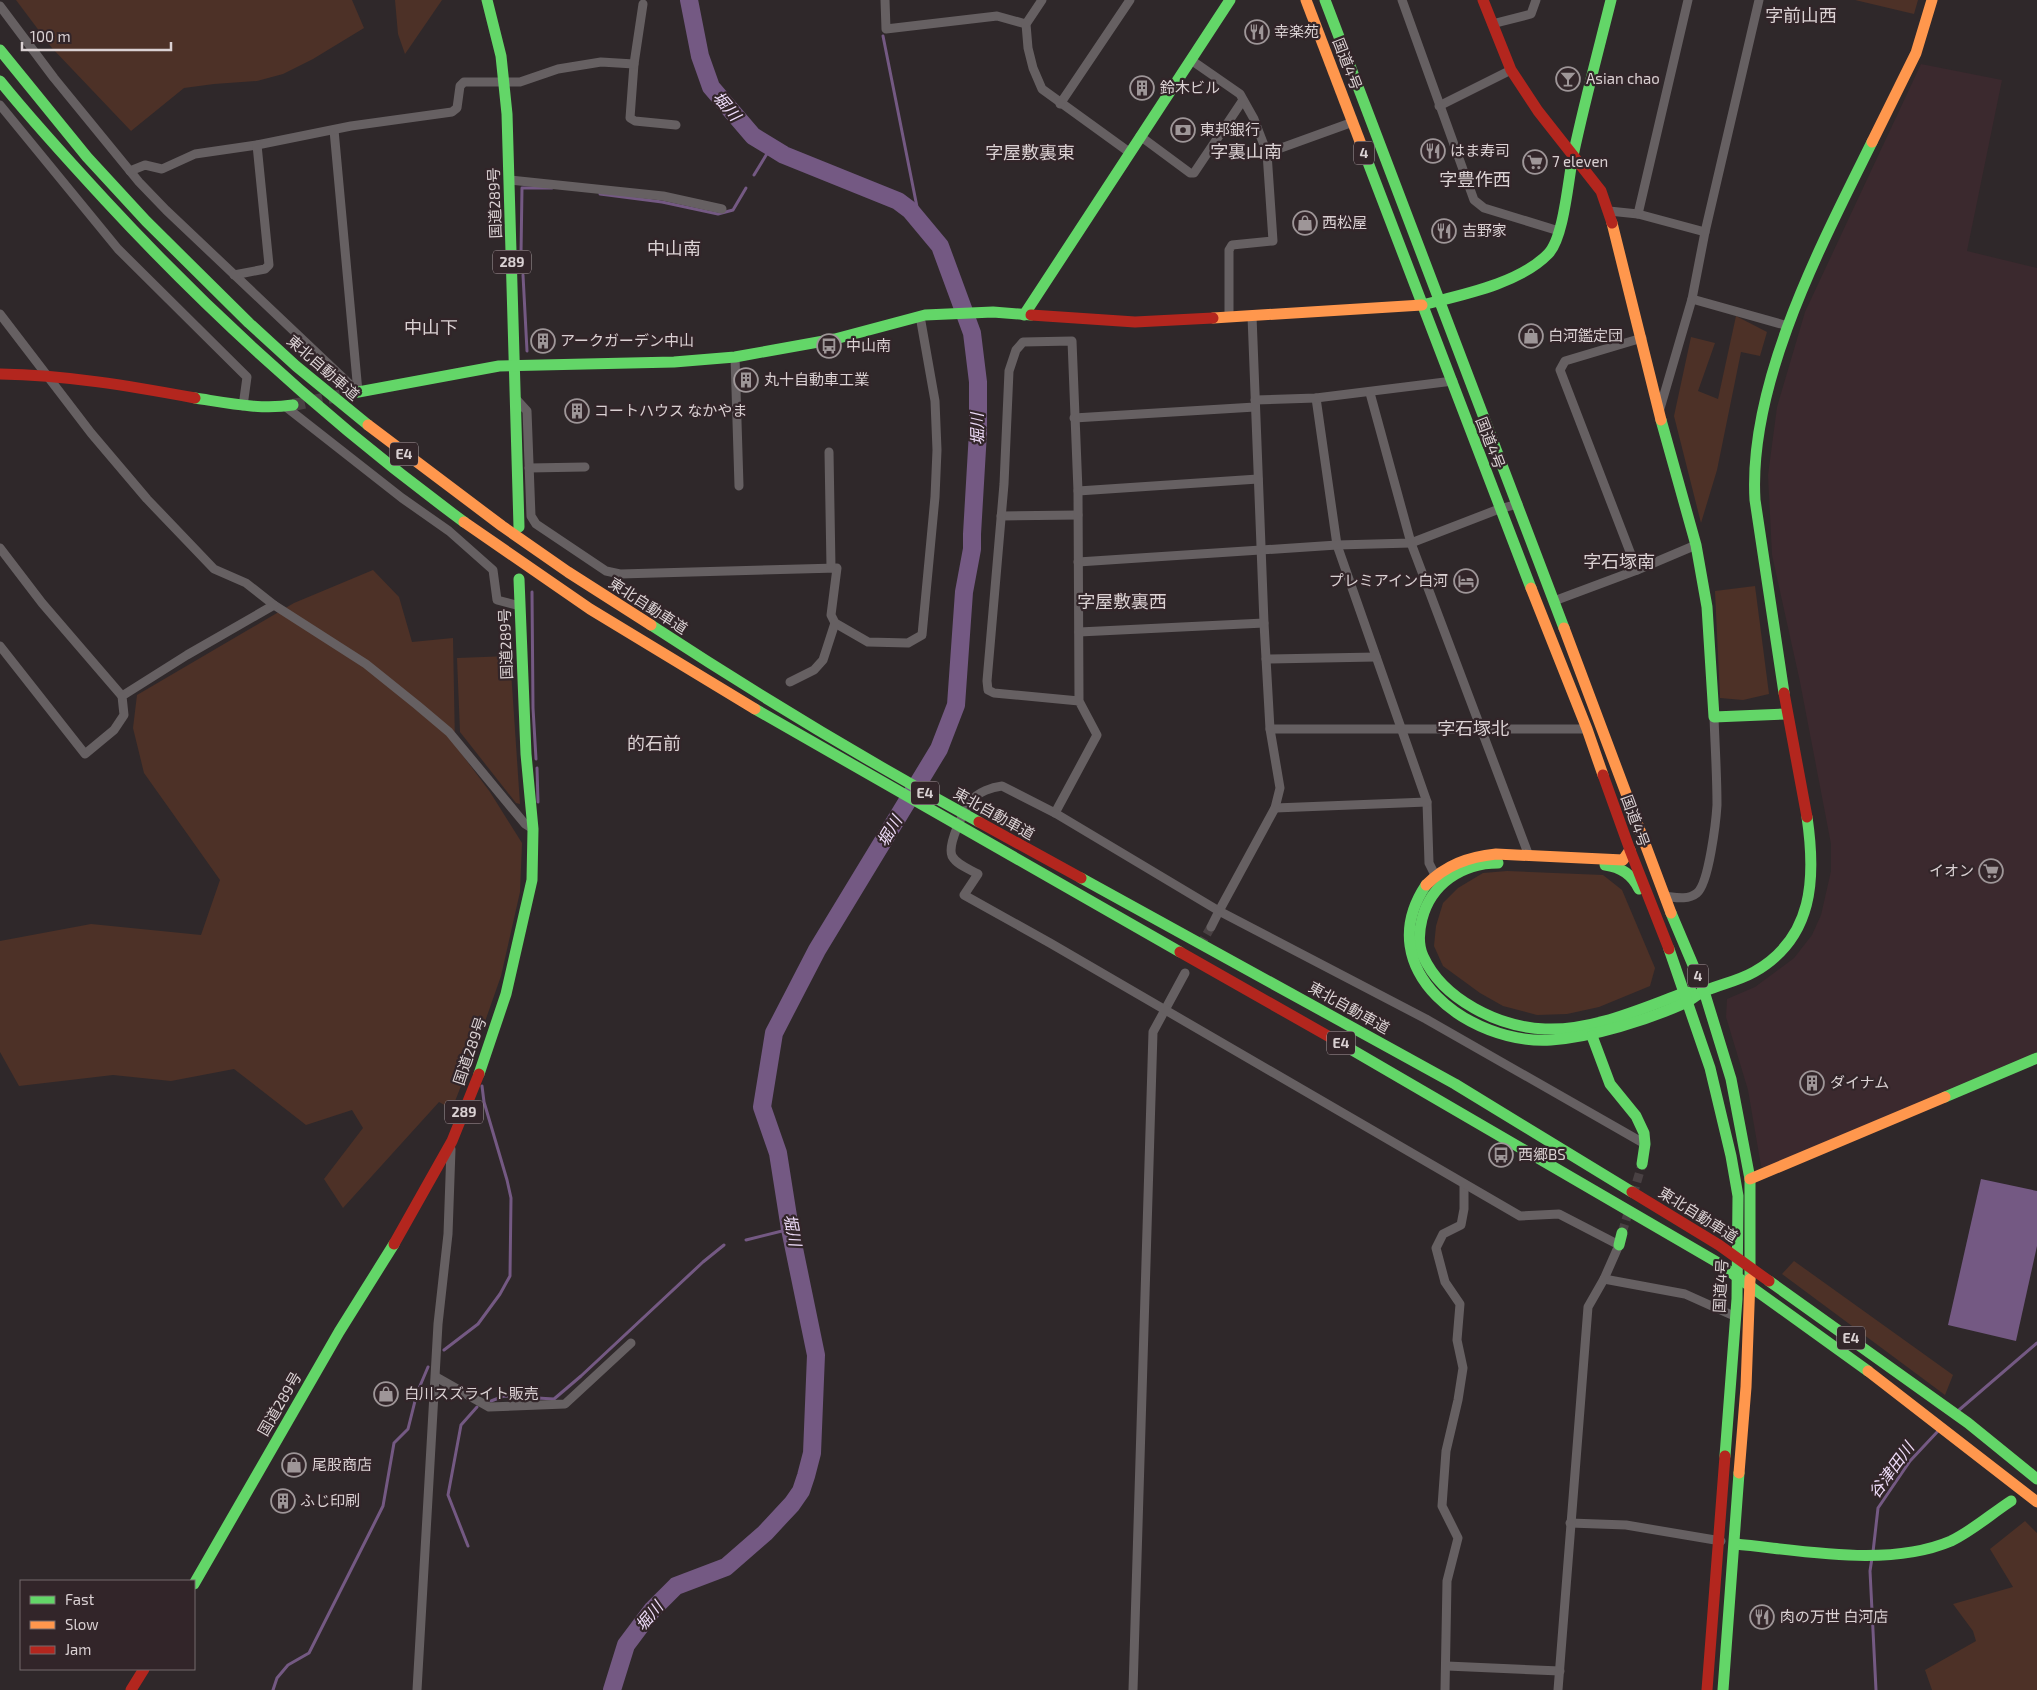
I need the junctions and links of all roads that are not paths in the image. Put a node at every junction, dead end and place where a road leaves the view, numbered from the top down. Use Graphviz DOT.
graph roads {
  1 [pos="487,0"];
  2 [pos="885,0"];
  3 [pos="1042,0"];
  4 [pos="1130,0"];
  5 [pos="1230,0"];
  6 [pos="1306,0"];
  7 [pos="1325,0"];
  8 [pos="1402,0"];
  9 [pos="1483,0"];
  10 [pos="1536,0"];
  11 [pos="1611,0"];
  12 [pos="1688,0"];
  13 [pos="1759,0"];
  14 [pos="1932,0"];
  15 [pos="643,4"];
  16 [pos="0,6"];
  17 [pos="1026,24"];
  18 [pos="1492,24"];
  19 [pos="0,50"];
  20 [pos="1191,60"];
  21 [pos="634,64"];
  22 [pos="1511,70"];
  23 [pos="0,81"];
  24 [pos="504,83"];
  25 [pos="1243,100"];
  26 [pos="1060,104"];
  27 [pos="0,105"];
  28 [pos="1439,106"];
  29 [pos="1353,122"];
  30 [pos="676,125"];
  31 [pos="334,130"];
  32 [pos="1140,136"];
  33 [pos="257,145"];
  34 [pos="1129,152"];
  35 [pos="1267,153"];
  36 [pos="1573,156"];
  37 [pos="130,171"];
  38 [pos="510,180"];
  39 [pos="722,209"];
  40 [pos="1609,211"];
  41 [pos="1638,214"];
  42 [pos="1559,231"];
  43 [pos="1705,232"];
  44 [pos="234,275"];
  45 [pos="1692,299"];
  46 [pos="1439,301"];
  47 [pos="1422,305"];
  48 [pos="0,314"];
  49 [pos="923,315"];
  50 [pos="1024,315"];
  51 [pos="1252,316"];
  52 [pos="1229,317"];
  53 [pos="1788,326"];
  54 [pos="1642,338"];
  55 [pos="735,357"];
  56 [pos="515,365"];
  57 [pos="0,374"];
  58 [pos="46,375"];
  59 [pos="1470,377"];
  60 [pos="1451,382"];
  61 [pos="356,393"];
  62 [pos="1370,393"];
  63 [pos="1316,398"];
  64 [pos="517,400"];
  65 [pos="1255,404"];
  66 [pos="243,406"];
  67 [pos="290,406"];
  68 [pos="1659,412"];
  69 [pos="1074,418"];
  70 [pos="829,452"];
  71 [pos="585,467"];
  72 [pos="529,468"];
  73 [pos="1258,479"];
  74 [pos="739,486"];
  75 [pos="1078,491"];
  76 [pos="1518,504"];
  77 [pos="1500,509"];
  78 [pos="1078,515"];
  79 [pos="1001,516"];
  80 [pos="519,527"];
  81 [pos="1411,543"];
  82 [pos="1337,545"];
  83 [pos="1696,545"];
  84 [pos="0,548"];
  85 [pos="1261,551"];
  86 [pos="1078,562"];
  87 [pos="831,567"];
  88 [pos="1637,570"];
  89 [pos="519,579"];
  90 [pos="1554,601"];
  91 [pos="274,605"];
  92 [pos="520,606"];
  93 [pos="835,623"];
  94 [pos="1264,623"];
  95 [pos="1079,632"];
  96 [pos="0,646"];
  97 [pos="1376,657"];
  98 [pos="1266,659"];
  99 [pos="790,682"];
  100 [pos="122,696"];
  101 [pos="1079,701"];
  102 [pos="1787,714"];
  103 [pos="1714,716"];
  104 [pos="1400,728"];
  105 [pos="1270,729"];
  106 [pos="1587,729"];
  107 [pos="1483,730"];
  108 [pos="1427,802"];
  109 [pos="1275,808"];
  110 [pos="1055,813"];
  111 [pos="533,829"];
  112 [pos="1630,850"];
  113 [pos="1530,856"];
  114 [pos="1435,875"];
  115 [pos="1664,896"];
  116 [pos="1219,911"];
  117 [pos="1212,927"];
  118 [pos="1667,944"];
  119 [pos="1185,973"];
  120 [pos="1704,991"];
  121 [pos="1685,997"];
  122 [pos="1165,1010"];
  123 [pos="1592,1036"];
  124 [pos="2037,1058"];
  125 [pos="452,1141"];
  126 [pos="1645,1144"];
  127 [pos="1642,1164"];
  128 [pos="1750,1179"];
  129 [pos="1464,1184"];
  130 [pos="1622,1233"];
  131 [pos="1619,1245"];
  132 [pos="1604,1279"];
  133 [pos="1734,1316"];
  134 [pos="631,1343"];
  135 [pos="436,1377"];
  136 [pos="2037,1479"];
  137 [pos="2010,1500"];
  138 [pos="2037,1502"];
  139 [pos="1570,1523"];
  140 [pos="1719,1540"];
  141 [pos="1735,1544"];
  142 [pos="195,1582"];
  143 [pos="1447,1666"];
  144 [pos="143,1670"];
  145 [pos="1560,1671"];
  146 [pos="131,1690"];
  147 [pos="417,1690"];
  148 [pos="1133,1690"];
  149 [pos="1445,1690"];
  150 [pos="1558,1690"];
  151 [pos="1707,1690"];
  152 [pos="1723,1690"];
  1 -- 24 [label="main road, 国道289号 / 289"];
  2 -- 17 [label="street"];
  3 -- 17 [label="street"];
  4 -- 26 [label="street"];
  5 -- 20 [label="main road"];
  6 -- 29 [label="main road, 国道4号 / 4"];
  7 -- 46 [label="main road, 国道4号 / 4"];
  8 -- 28 [label="street"];
  9 -- 18 [label="main road"];
  10 -- 18 [label="street"];
  11 -- 36 [label="main road"];
  12 -- 41 [label="street"];
  13 -- 43 [label="street"];
  14 -- 53 [label="main road"];
  15 -- 21 [label="street"];
  16 -- 37 [label="street"];
  17 -- 26 [label="street"];
  18 -- 22 [label="main road"];
  19 -- 136 [label="main road, 東北自動車道 / E4"];
  20 -- 25 [label="street"];
  20 -- 32 [label="main road"];
  21 -- 24 [label="street"];
  21 -- 30 [label="street"];
  22 -- 28 [label="street"];
  22 -- 36 [label="main road"];
  23 -- 138 [label="main road, 東北自動車道 / E4"];
  24 -- 31 [label="street"];
  24 -- 38 [label="main road, 国道289号 / 289"];
  25 -- 32 [label="street"];
  25 -- 35 [label="street"];
  26 -- 34 [label="street"];
  27 -- 66 [label="street"];
  28 -- 42 [label="street"];
  29 -- 35 [label="street"];
  29 -- 47 [label="main road, 国道4号 / 4"];
  31 -- 33 [label="street"];
  31 -- 61 [label="street"];
  32 -- 34 [label="main road"];
  33 -- 37 [label="street"];
  33 -- 44 [label="street"];
  34 -- 50 [label="main road"];
  35 -- 52 [label="street"];
  36 -- 40 [label="main road"];
  36 -- 42 [label="main road"];
  37 -- 44 [label="street"];
  38 -- 39 [label="street"];
  38 -- 56 [label="main road, 国道289号 / 289"];
  40 -- 41 [label="street"];
  40 -- 54 [label="main road"];
  41 -- 43 [label="street"];
  42 -- 46 [label="main road"];
  43 -- 45 [label="street"];
  44 -- 61 [label="street"];
  45 -- 53 [label="street"];
  45 -- 68 [label="street"];
  46 -- 47 [label="main road"];
  46 -- 59 [label="main road, 国道4号 / 4"];
  47 -- 51 [label="main road"];
  47 -- 60 [label="main road, 国道4号 / 4"];
  48 -- 58 [label="street"];
  49 -- 50 [label="main road"];
  49 -- 55 [label="main road"];
  49 -- 93 [label="street"];
  50 -- 52 [label="main road"];
  51 -- 52 [label="main road"];
  51 -- 65 [label="street"];
  53 -- 102 [label="main road"];
  54 -- 68 [label="main road"];
  54 -- 88 [label="street"];
  55 -- 56 [label="main road"];
  55 -- 74 [label="street"];
  56 -- 61 [label="main road"];
  56 -- 64 [label="main road, 国道289号 / 289"];
  57 -- 58 [label="main road"];
  58 -- 66 [label="main road"];
  58 -- 91 [label="street"];
  59 -- 60 [label="street"];
  59 -- 76 [label="main road, 国道4号 / 4"];
  60 -- 62 [label="street"];
  60 -- 77 [label="main road, 国道4号 / 4"];
  62 -- 63 [label="street"];
  62 -- 81 [label="street"];
  63 -- 65 [label="street"];
  63 -- 82 [label="street"];
  64 -- 72 [label="street"];
  64 -- 80 [label="main road, 国道289号 / 289"];
  65 -- 69 [label="street"];
  65 -- 73 [label="street"];
  66 -- 67 [label="main road"];
  67 -- 92 [label="street"];
  68 -- 83 [label="main road"];
  69 -- 75 [label="street"];
  69 -- 79 [label="street"];
  70 -- 87 [label="street"];
  71 -- 72 [label="street"];
  72 -- 87 [label="street"];
  73 -- 75 [label="street"];
  73 -- 85 [label="street"];
  75 -- 78 [label="street"];
  76 -- 77 [label="street"];
  76 -- 90 [label="main road, 国道4号 / 4"];
  77 -- 81 [label="street"];
  77 -- 106 [label="main road, 国道4号 / 4"];
  78 -- 79 [label="street"];
  78 -- 86 [label="street"];
  79 -- 101 [label="street"];
  81 -- 82 [label="street"];
  81 -- 107 [label="street"];
  82 -- 85 [label="street"];
  82 -- 97 [label="street"];
  83 -- 88 [label="street"];
  83 -- 103 [label="main road"];
  84 -- 100 [label="street"];
  85 -- 86 [label="street"];
  85 -- 94 [label="street"];
  86 -- 95 [label="street"];
  87 -- 93 [label="street"];
  88 -- 90 [label="street"];
  89 -- 92 [label="main road, 国道289号 / 289"];
  90 -- 115 [label="main road, 国道4号 / 4"];
  91 -- 100 [label="street"];
  91 -- 111 [label="street"];
  92 -- 111 [label="main road, 国道289号 / 289"];
  93 -- 99 [label="street"];
  94 -- 95 [label="street"];
  94 -- 98 [label="street"];
  95 -- 101 [label="street"];
  96 -- 100 [label="street"];
  97 -- 98 [label="street"];
  97 -- 104 [label="street"];
  98 -- 105 [label="street"];
  101 -- 110 [label="street"];
  102 -- 103 [label="main road"];
  102 -- 120 [label="main road"];
  103 -- 115 [label="street"];
  104 -- 105 [label="street"];
  104 -- 107 [label="street"];
  104 -- 108 [label="street"];
  105 -- 109 [label="street"];
  106 -- 107 [label="street"];
  106 -- 112 [label="main road, 国道4号 / 4"];
  107 -- 113 [label="street"];
  108 -- 109 [label="street"];
  108 -- 114 [label="street"];
  109 -- 116 [label="street"];
  110 -- 116 [label="street"];
  110 -- 122 [label="street"];
  111 -- 125 [label="main road, 国道289号 / 289"];
  112 -- 113 [label="main road"];
  112 -- 118 [label="main road, 国道4号 / 4"];
  113 -- 114 [label="main road"];
  114 -- 123 [label="main road"];
  115 -- 120 [label="main road, 国道4号 / 4"];
  116 -- 117 [label="street"];
  116 -- 126 [label="street"];
  118 -- 121 [label="main road, 国道4号 / 4"];
  118 -- 121 [label="main road"];
  119 -- 122 [label="street"];
  120 -- 121 [label="main road"];
  120 -- 128 [label="main road, 国道4号 / 4"];
  121 -- 123 [label="main road"];
  121 -- 133 [label="main road, 国道4号 / 4"];
  122 -- 129 [label="street"];
  122 -- 148 [label="street"];
  123 -- 126 [label="main road"];
  124 -- 128 [label="main road"];
  125 -- 135 [label="street"];
  125 -- 142 [label="main road, 国道289号 / 289"];
  126 -- 127 [label="main road"];
  128 -- 141 [label="main road, 国道4号 / 4"];
  129 -- 131 [label="street"];
  129 -- 143 [label="street"];
  130 -- 131 [label="main road"];
  131 -- 132 [label="street"];
  132 -- 133 [label="street"];
  132 -- 139 [label="street"];
  133 -- 140 [label="main road, 国道4号 / 4"];
  134 -- 135 [label="street"];
  135 -- 147 [label="street"];
  137 -- 141 [label="main road"];
  139 -- 140 [label="street"];
  139 -- 145 [label="street"];
  140 -- 141 [label="street"];
  140 -- 151 [label="main road, 国道4号 / 4"];
  141 -- 152 [label="main road, 国道4号 / 4"];
  143 -- 145 [label="street"];
  143 -- 149 [label="street"];
  144 -- 146 [label="main road"];
  145 -- 150 [label="street"];
}
